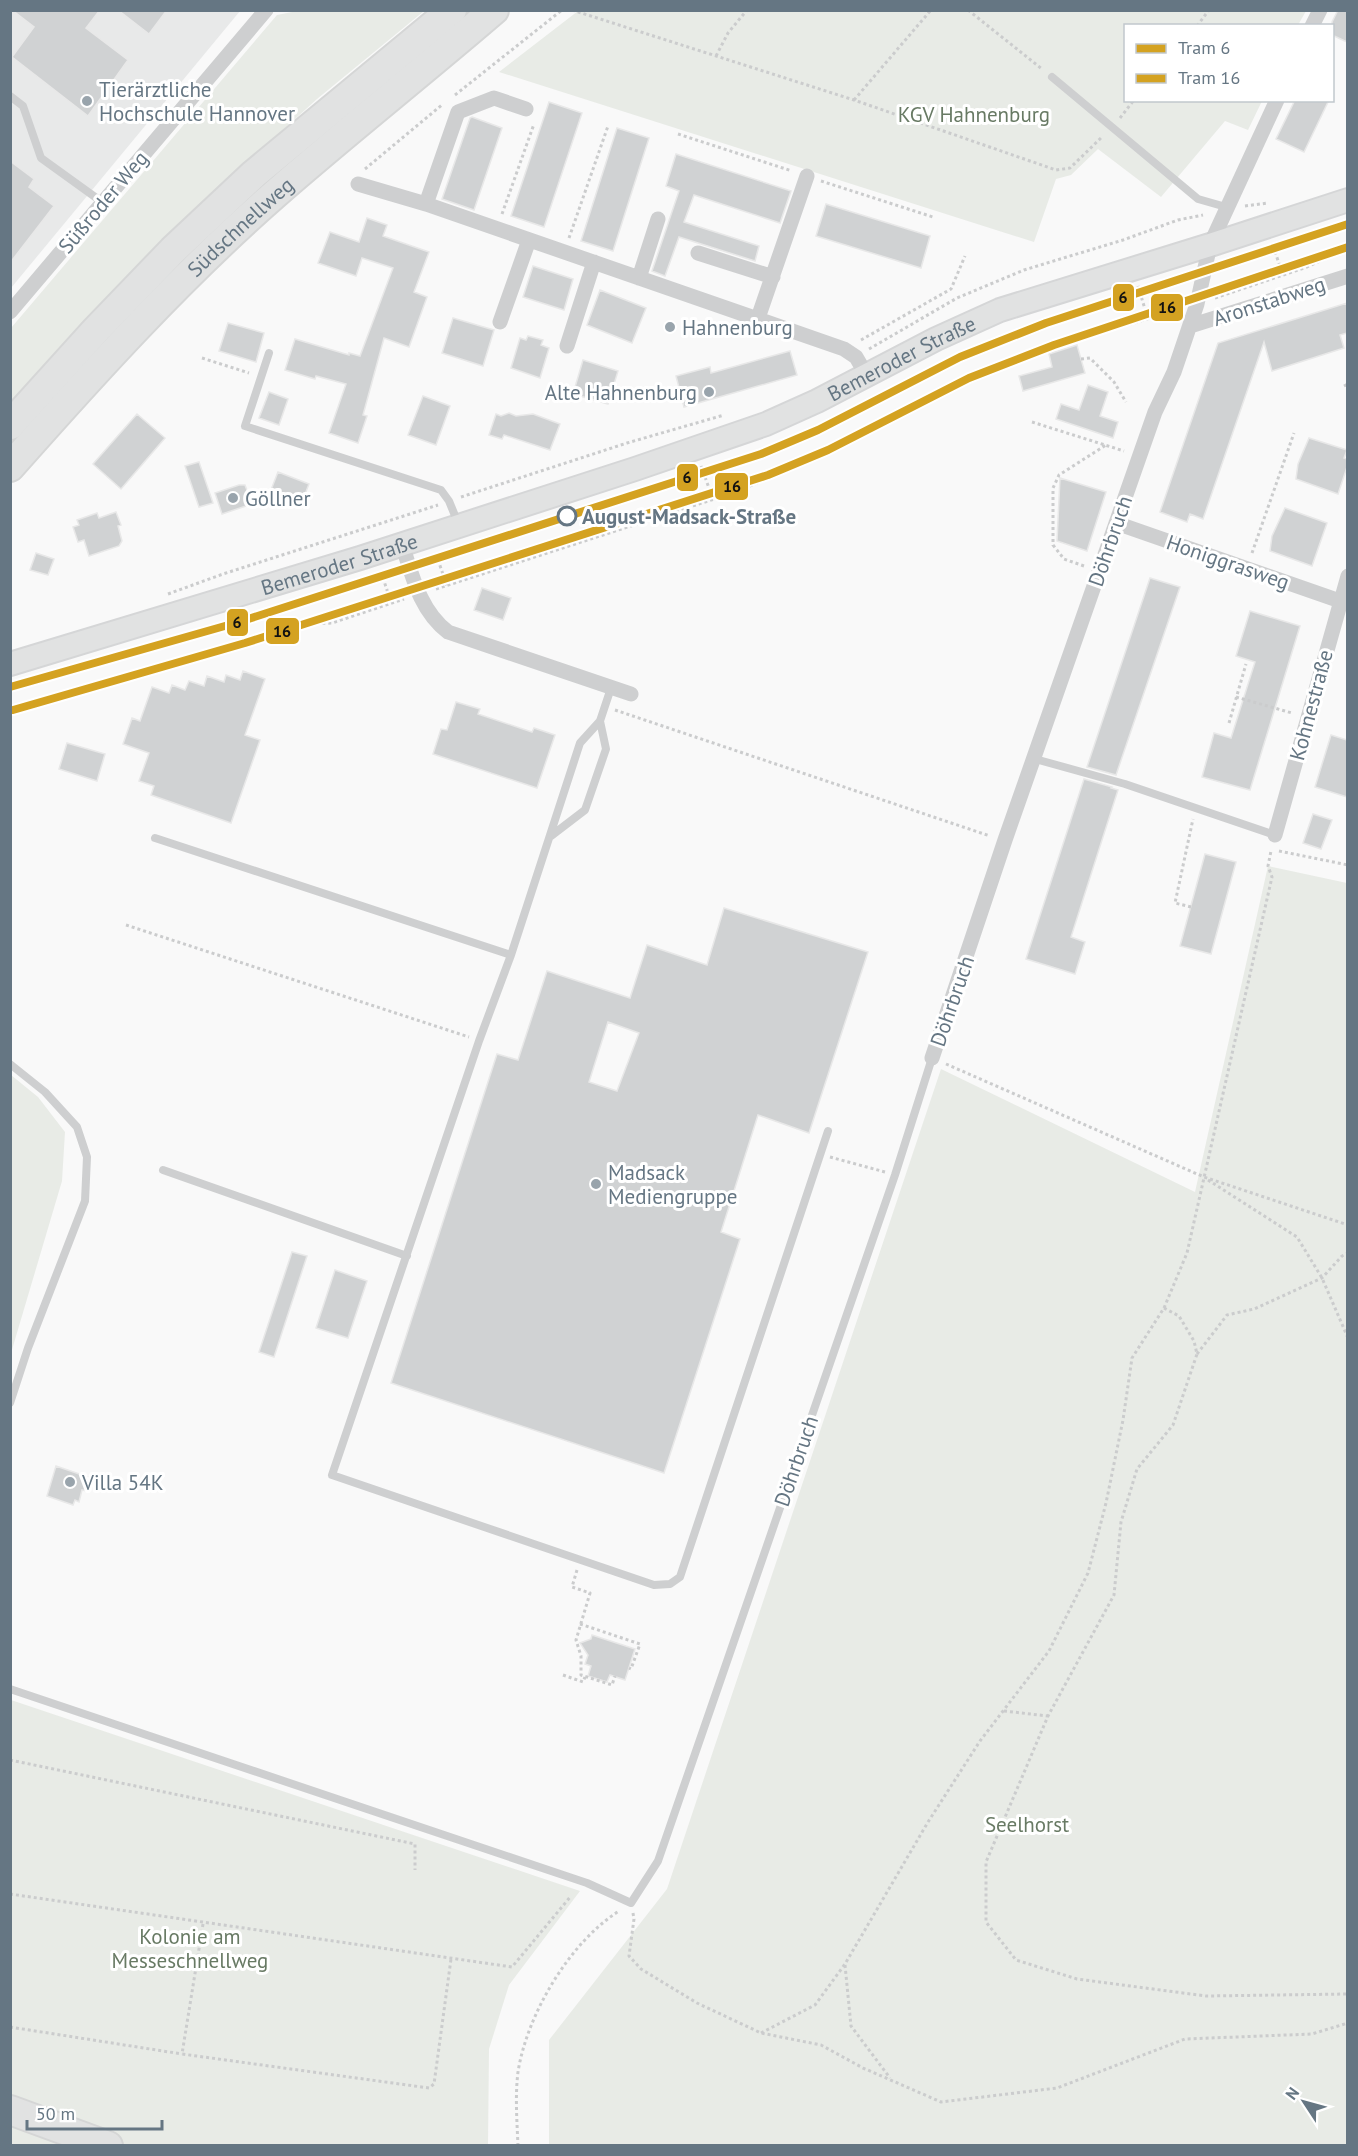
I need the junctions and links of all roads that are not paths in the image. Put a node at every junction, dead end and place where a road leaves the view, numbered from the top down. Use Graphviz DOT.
graph roads {
  1 [pos="266,10"];
  2 [pos="452,10"];
  3 [pos="494,10"];
  4 [pos="1320,10"];
  5 [pos="1313,24"];
  6 [pos="1052,77"];
  7 [pos="10,96"];
  8 [pos="1276,102"];
  9 [pos="526,109"];
  10 [pos="807,176"];
  11 [pos="358,184"];
  12 [pos="1347,200"];
  13 [pos="102,202"];
  14 [pos="426,204"];
  15 [pos="1225,209"];
  16 [pos="658,219"];
  17 [pos="529,240"];
  18 [pos="1210,245"];
  19 [pos="698,253"];
  20 [pos="594,262"];
  21 [pos="1347,276"];
  22 [pos="772,277"];
  23 [pos="639,278"];
  24 [pos="10,312"];
  25 [pos="758,318"];
  26 [pos="500,322"];
  27 [pos="1190,326"];
  28 [pos="567,346"];
  29 [pos="268,353"];
  30 [pos="856,361"];
  31 [pos="10,424"];
  32 [pos="10,467"];
  33 [pos="1116,523"];
  34 [pos="458,525"];
  35 [pos="402,544"];
  36 [pos="1347,576"];
  37 [pos="1340,601"];
  38 [pos="10,664"];
  39 [pos="611,688"];
  40 [pos="631,694"];
  41 [pos="600,721"];
  42 [pos="1035,759"];
  43 [pos="551,836"];
  44 [pos="155,838"];
  45 [pos="1273,842"];
  46 [pos="511,955"];
  47 [pos="933,1058"];
  48 [pos="10,1064"];
  49 [pos="828,1131"];
  50 [pos="163,1170"];
  51 [pos="407,1256"];
  52 [pos="10,1403"];
  53 [pos="10,1689"];
  54 [pos="10,2103"];
  55 [pos="10,2109"];
  56 [pos="42,2121"];
  57 [pos="108,2145"];
  1 -- 13 [label="street, Süßroder Weg"];
  2 -- 31 [label="highway, Südschnellweg"];
  3 -- 32 [label="highway, Südschnellweg"];
  4 -- 5 [label="street"];
  6 -- 15 [label="lane"];
  7 -- 13 [label="lane"];
  8 -- 15 [label="street, Döhrbruch"];
  9 -- 14 [label="street"];
  10 -- 22 [label="street"];
  11 -- 14 [label="street"];
  12 -- 18 [label="main road, Bemeroder Straße"];
  13 -- 24 [label="street, Süßroder Weg"];
  14 -- 17 [label="street"];
  15 -- 18 [label="street, Döhrbruch"];
  16 -- 23 [label="street"];
  17 -- 20 [label="street"];
  17 -- 26 [label="street"];
  18 -- 27 [label="street, Döhrbruch"];
  18 -- 30 [label="main road, Bemeroder Straße"];
  19 -- 22 [label="street"];
  20 -- 23 [label="street"];
  20 -- 28 [label="street"];
  21 -- 27 [label="street, Aronstabweg"];
  22 -- 25 [label="street"];
  23 -- 25 [label="street"];
  25 -- 30 [label="street"];
  27 -- 33 [label="street, Döhrbruch"];
  29 -- 34 [label="lane"];
  30 -- 34 [label="main road, Bemeroder Straße"];
  33 -- 37 [label="street, Honiggrasweg"];
  33 -- 42 [label="street, Döhrbruch"];
  34 -- 35 [label="main road, Bemeroder Straße"];
  35 -- 38 [label="main road, Bemeroder Straße"];
  35 -- 39 [label="street"];
  36 -- 37 [label="street, Kohnestraße"];
  37 -- 45 [label="street, Kohnestraße"];
  39 -- 40 [label="street"];
  39 -- 41 [label="lane"];
  41 -- 43 [label="lane"];
  41 -- 43 [label="lane"];
  42 -- 45 [label="lane"];
  42 -- 47 [label="street, Döhrbruch"];
  43 -- 46 [label="lane"];
  44 -- 46 [label="lane"];
  46 -- 51 [label="lane"];
  47 -- 53 [label="lane, Döhrbruch"];
  48 -- 52 [label="lane"];
  49 -- 51 [label="lane"];
  50 -- 51 [label="lane"];
  54 -- 56 [label="highway"];
  55 -- 56 [label="highway"];
  56 -- 57 [label="highway"];
}
